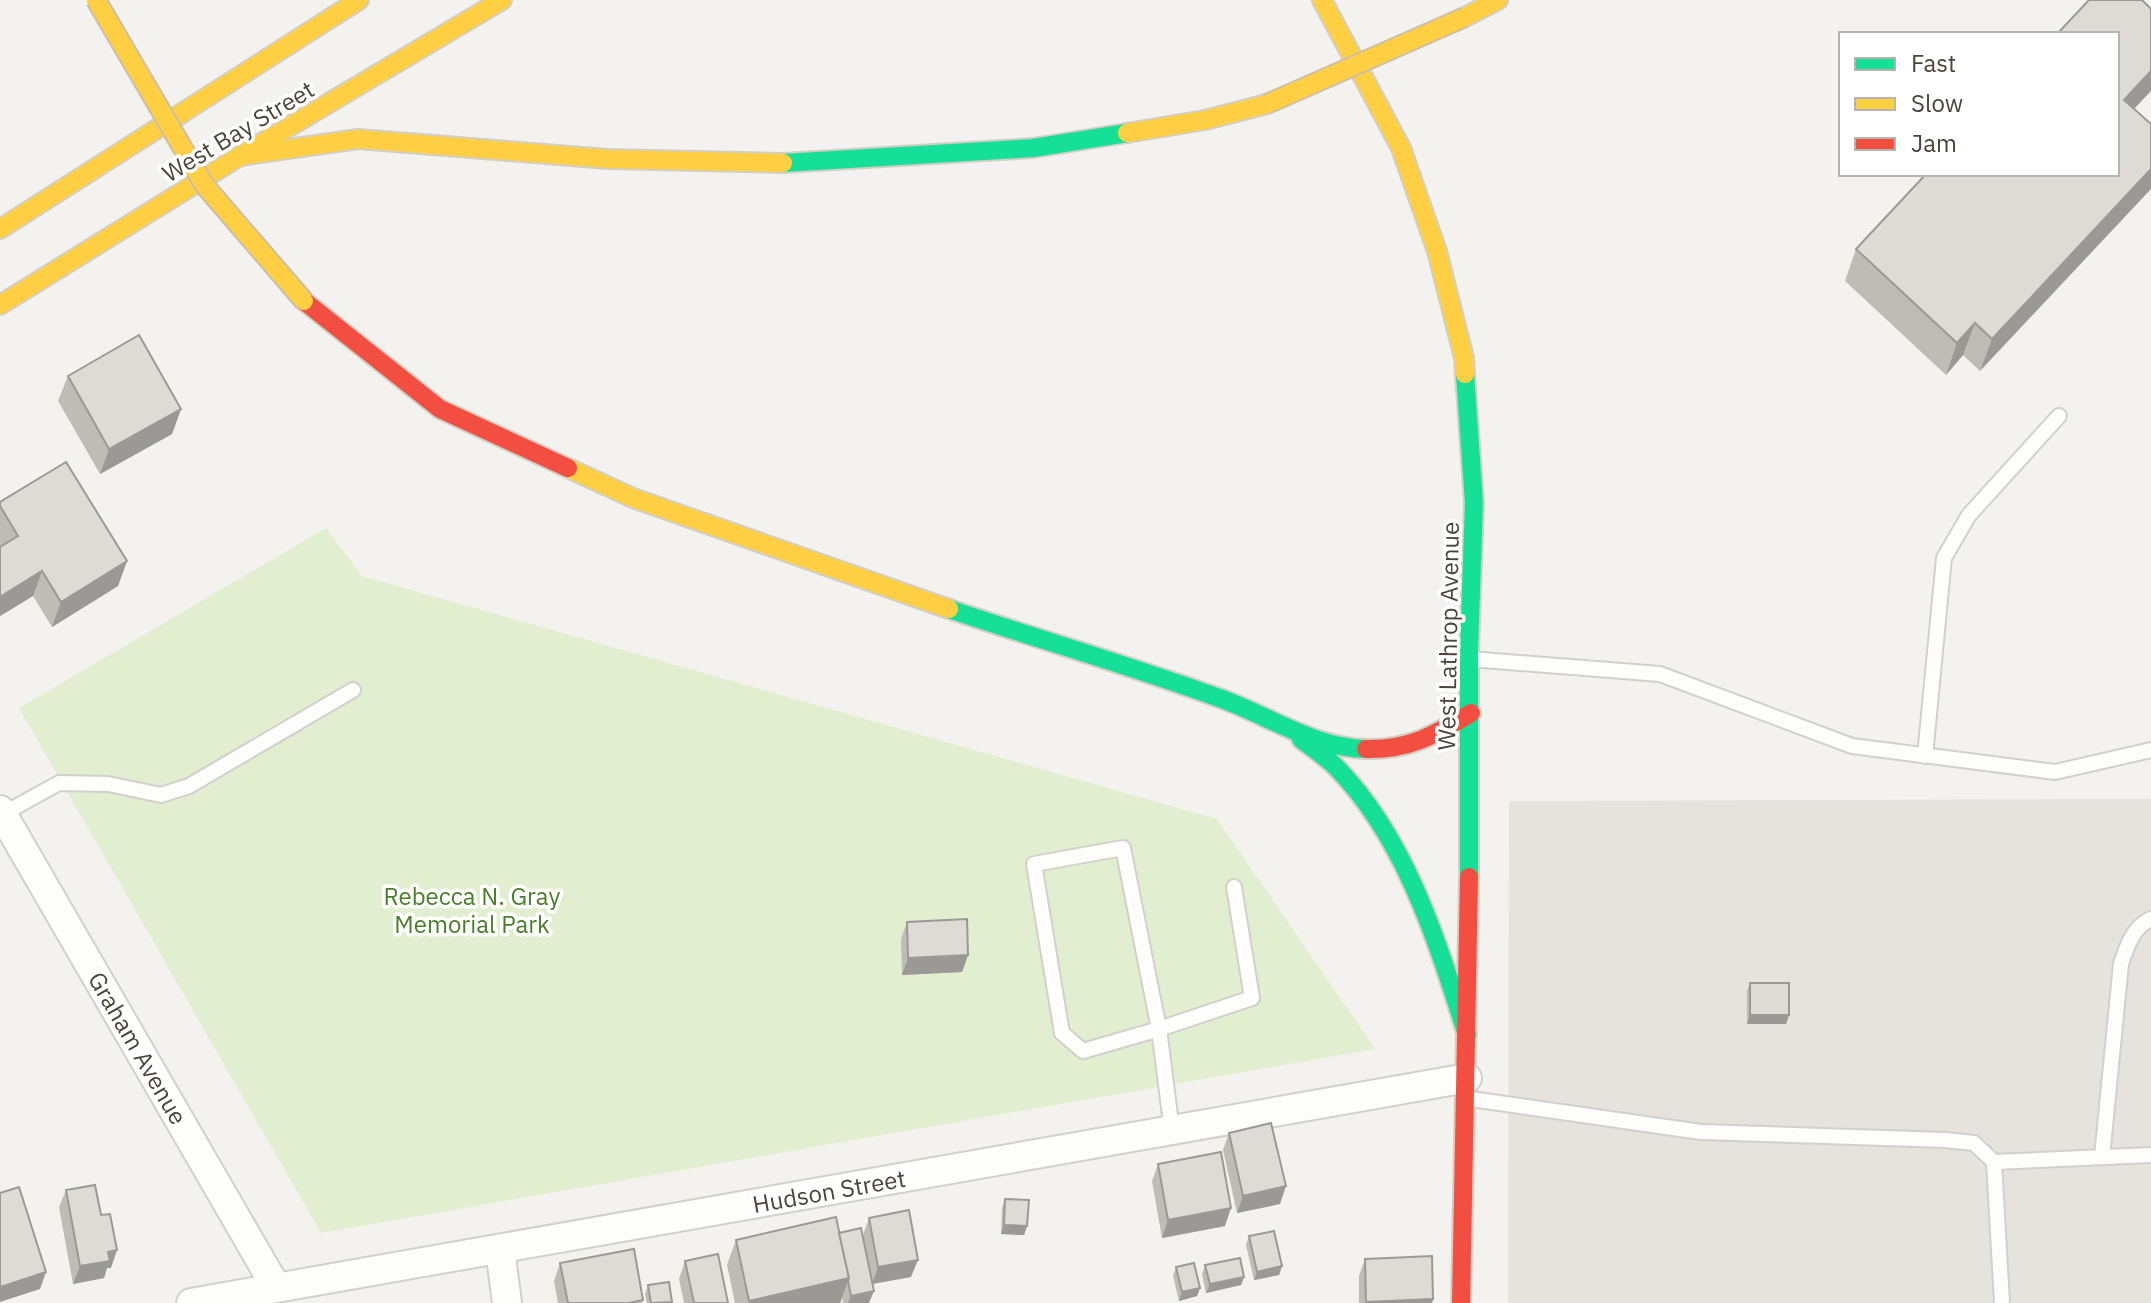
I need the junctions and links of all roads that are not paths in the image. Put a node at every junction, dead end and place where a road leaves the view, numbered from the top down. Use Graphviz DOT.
graph roads {
  1 [pos="96,0"];
  2 [pos="359,0"];
  3 [pos="502,0"];
  4 [pos="1322,0"];
  5 [pos="1498,0"];
  6 [pos="240,156"];
  7 [pos="0,229"];
  8 [pos="0,305"];
  9 [pos="2059,416"];
  10 [pos="1470,659"];
  11 [pos="353,690"];
  12 [pos="1471,713"];
  13 [pos="1282,727"];
  14 [pos="2151,750"];
  15 [pos="1925,756"];
  16 [pos="1,812"];
  17 [pos="1234,887"];
  18 [pos="2151,919"];
  19 [pos="1159,1029"];
  20 [pos="1467,1035"];
  21 [pos="1466,1088"];
  22 [pos="1172,1131"];
  23 [pos="2151,1155"];
  24 [pos="2102,1157"];
  25 [pos="1994,1162"];
  26 [pos="500,1249"];
  27 [pos="276,1287"];
  28 [pos="191,1303"];
  29 [pos="507,1303"];
  30 [pos="1461,1303"];
  31 [pos="2002,1303"];
  1 -- 13 [label="main road, bridge"];
  2 -- 7 [label="main road, West Bay Street"];
  3 -- 6 [label="main road, West Bay Street"];
  4 -- 10 [label="main road, West Lathrop Avenue"];
  5 -- 6 [label="main road, bridge"];
  6 -- 8 [label="main road, West Bay Street"];
  9 -- 15 [label="lane"];
  10 -- 12 [label="main road, West Lathrop Avenue"];
  10 -- 15 [label="lane"];
  11 -- 16 [label="lane"];
  12 -- 13 [label="main road"];
  12 -- 20 [label="main road, West Lathrop Avenue"];
  13 -- 20 [label="main road"];
  14 -- 15 [label="lane"];
  16 -- 27 [label="street, Graham Avenue"];
  17 -- 19 [label="lane"];
  18 -- 24 [label="lane"];
  19 -- 19 [label="lane"];
  19 -- 22 [label="lane"];
  20 -- 21 [label="main road, West Lathrop Avenue"];
  21 -- 22 [label="street, Hudson Street"];
  21 -- 25 [label="lane"];
  21 -- 30 [label="main road, West Lathrop Avenue"];
  22 -- 26 [label="street, Hudson Street"];
  23 -- 24 [label="lane"];
  24 -- 25 [label="lane"];
  25 -- 31 [label="lane"];
  26 -- 27 [label="street, Hudson Street"];
  26 -- 29 [label="street"];
  27 -- 28 [label="street, Hudson Street"];
}
